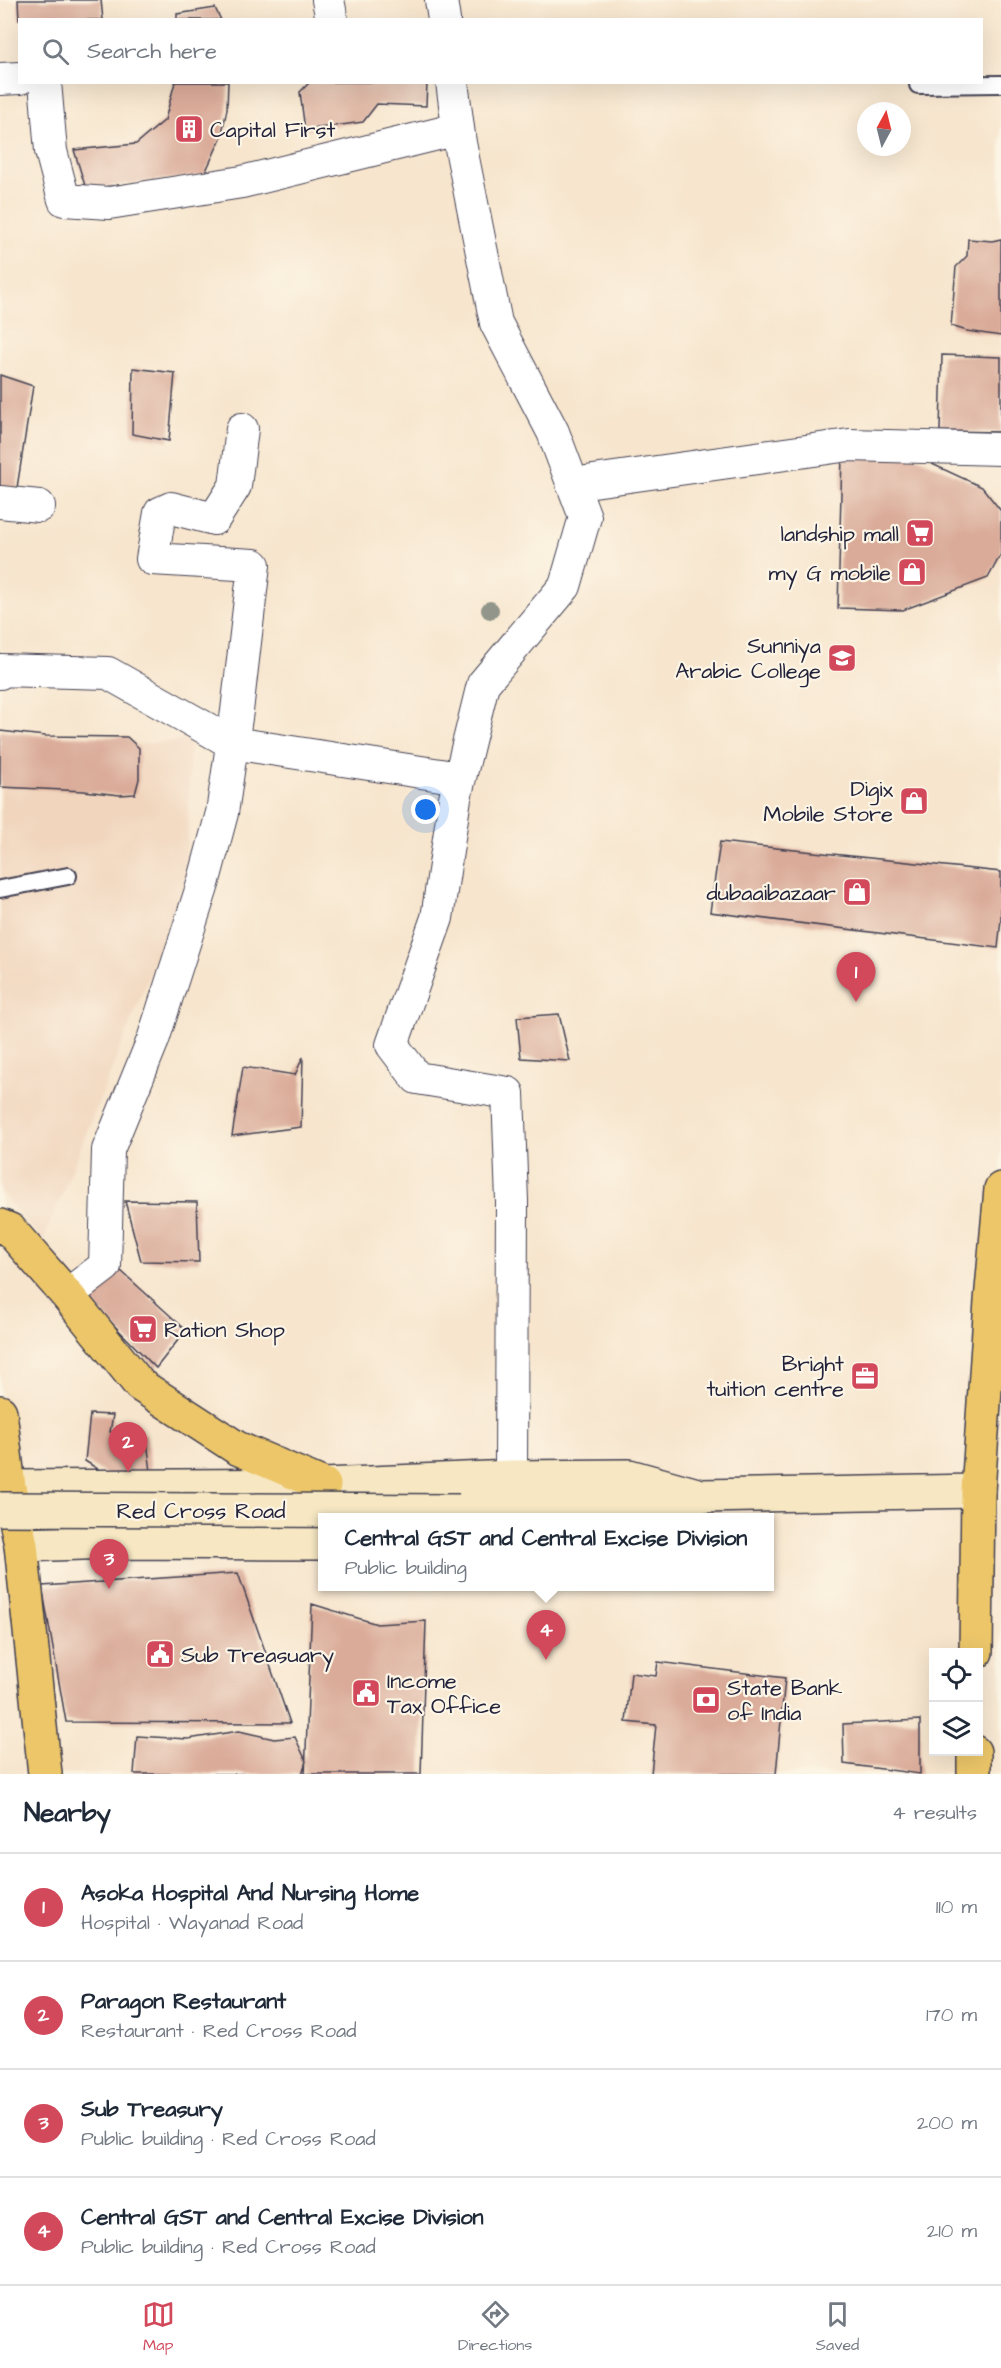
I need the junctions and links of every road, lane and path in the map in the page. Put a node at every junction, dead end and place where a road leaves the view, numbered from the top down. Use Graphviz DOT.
graph roads {
  1 [pos="328,0"];
  2 [pos="441,0"];
  3 [pos="332,18"];
  4 [pos="444,18"];
  5 [pos="18,78"];
  6 [pos="0,79"];
  7 [pos="45,84"];
  8 [pos="452,84"];
  9 [pos="1001,84"];
  10 [pos="918,85"];
  11 [pos="458,129"];
  12 [pos="242,429"];
  13 [pos="1001,449"];
  14 [pos="572,484"];
  15 [pos="0,502"];
  16 [pos="39,506"];
  17 [pos="0,673"];
  18 [pos="232,743"];
  19 [pos="460,778"];
  20 [pos="68,876"];
  21 [pos="0,888"];
  22 [pos="1001,1189"];
  23 [pos="0,1226"];
  24 [pos="67,1295"];
  25 [pos="996,1301"];
  26 [pos="0,1412"];
  27 [pos="511,1477"];
  28 [pos="324,1485"];
  29 [pos="978,1491"];
  30 [pos="3,1494"];
  31 [pos="701,1496"];
  32 [pos="672,1513"];
  33 [pos="11,1542"];
  34 [pos="318,1543"];
  35 [pos="976,1648"];
  36 [pos="974,1756"];
  37 [pos="45,1774"];
  38 [pos="974,1774"];
  1 -- 3 [label="street"];
  2 -- 4 [label="street"];
  5 -- 6 [label="street"];
  7 -- 11 [label="street"];
  8 -- 11 [label="street"];
  9 -- 10 [label="lane"];
  11 -- 14 [label="street"];
  12 -- 18 [label="street"];
  13 -- 14 [label="street"];
  14 -- 19 [label="street"];
  15 -- 16 [label="street"];
  17 -- 18 [label="street"];
  18 -- 19 [label="street"];
  18 -- 24 [label="street"];
  19 -- 27 [label="street"];
  20 -- 21 [label="lane"];
  22 -- 25 [label="main road"];
  23 -- 24 [label="main road"];
  24 -- 28 [label="main road"];
  25 -- 29 [label="main road"];
  26 -- 30 [label="main road"];
  27 -- 28 [label="main road"];
  27 -- 31 [label="main road"];
  28 -- 30 [label="main road"];
  29 -- 31 [label="main road, Red Cross Road"];
  29 -- 35 [label="main road"];
  30 -- 31 [label="main road, Red Cross Road, bridge"];
  30 -- 33 [label="main road"];
  31 -- 32 [label="main road"];
  33 -- 34 [label="main road"];
  33 -- 37 [label="main road"];
  36 -- 38 [label="main road"];
}
